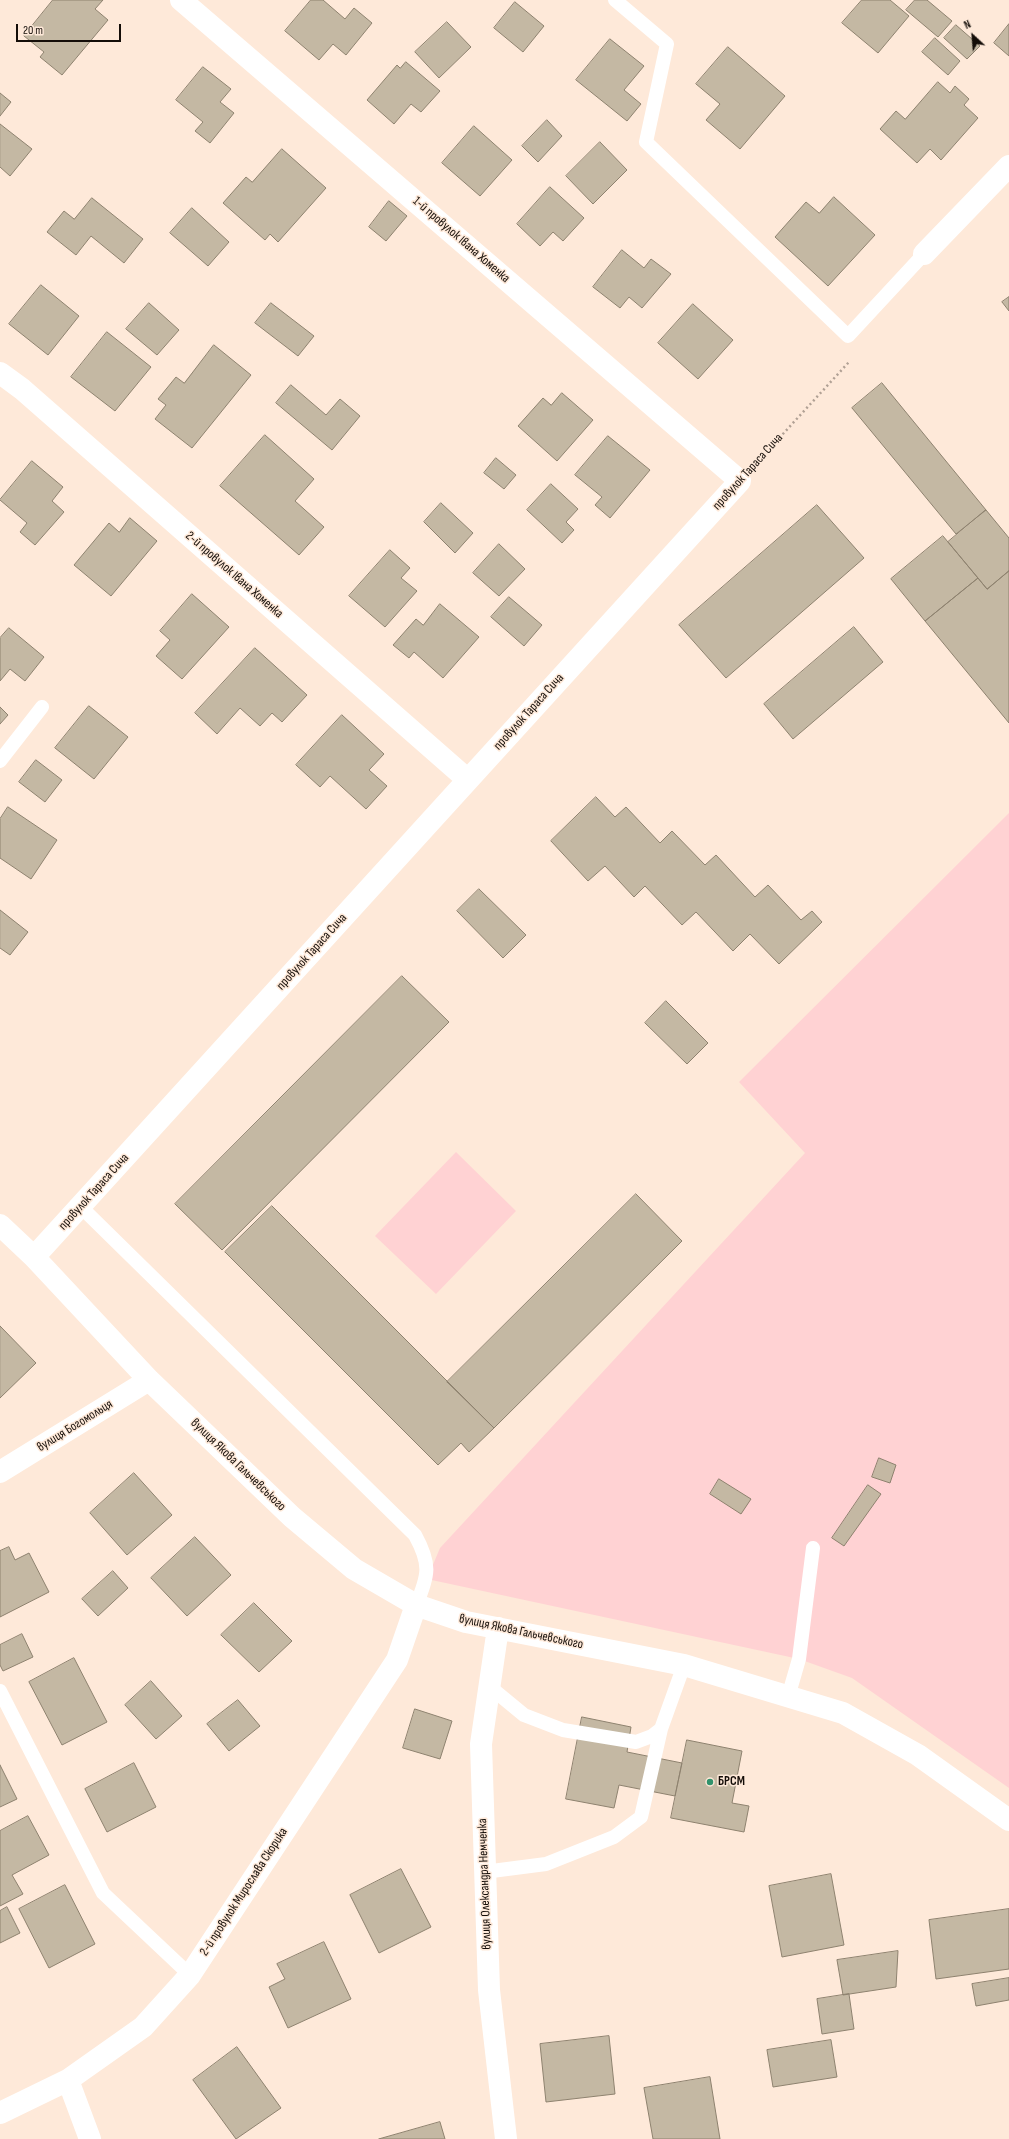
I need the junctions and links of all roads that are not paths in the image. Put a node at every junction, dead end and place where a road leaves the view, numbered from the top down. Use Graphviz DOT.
graph roads {
  1 [pos="181,0"];
  2 [pos="615,0"];
  3 [pos="1009,166"];
  4 [pos="924,254"];
  5 [pos="0,372"];
  6 [pos="740,481"];
  7 [pos="42,707"];
  8 [pos="0,761"];
  9 [pos="468,780"];
  10 [pos="81,1207"];
  11 [pos="0,1224"];
  12 [pos="34,1257"];
  13 [pos="149,1380"];
  14 [pos="0,1472"];
  15 [pos="813,1548"];
  16 [pos="416,1605"];
  17 [pos="498,1628"];
  18 [pos="684,1665"];
  19 [pos="490,1687"];
  20 [pos="0,1691"];
  21 [pos="788,1697"];
  22 [pos="661,1729"];
  23 [pos="1009,1820"];
  24 [pos="484,1872"];
  25 [pos="190,1975"];
  26 [pos="68,2080"];
  27 [pos="0,2113"];
  28 [pos="90,2139"];
  29 [pos="506,2139"];
  1 -- 6 [label="street, 1-й провулок Івана Хоменка"];
  2 -- 4 [label="lane"];
  3 -- 4 [label="street"];
  5 -- 9 [label="street, 2-й провулок Івана Хоменка"];
  6 -- 9 [label="street, провулок Тараса Сича"];
  7 -- 8 [label="lane"];
  9 -- 10 [label="street, провулок Тараса Сича"];
  10 -- 12 [label="street, провулок Тараса Сича"];
  10 -- 16 [label="lane"];
  11 -- 12 [label="street, вулиця Якова Гальчевського"];
  12 -- 13 [label="street, вулиця Якова Гальчевського"];
  13 -- 14 [label="street, вулиця Богомольця"];
  13 -- 16 [label="street, вулиця Якова Гальчевського"];
  15 -- 21 [label="lane"];
  16 -- 17 [label="street, вулиця Якова Гальчевського"];
  16 -- 25 [label="street, 2-й провулок Мирослава Скорика"];
  17 -- 18 [label="street, вулиця Якова Гальчевського"];
  17 -- 19 [label="street, вулиця Олександра Немченка"];
  18 -- 21 [label="street, вулиця Якова Гальчевського"];
  18 -- 22 [label="lane"];
  19 -- 22 [label="lane"];
  19 -- 24 [label="street, вулиця Олександра Немченка"];
  20 -- 25 [label="lane"];
  21 -- 23 [label="street, вулиця Якова Гальчевського"];
  22 -- 24 [label="lane"];
  24 -- 29 [label="street, вулиця Олександра Немченка"];
  25 -- 26 [label="street, 2-й провулок Мирослава Скорика"];
  26 -- 27 [label="street, 2-й провулок Мирослава Скорика"];
  26 -- 28 [label="street"];
}
